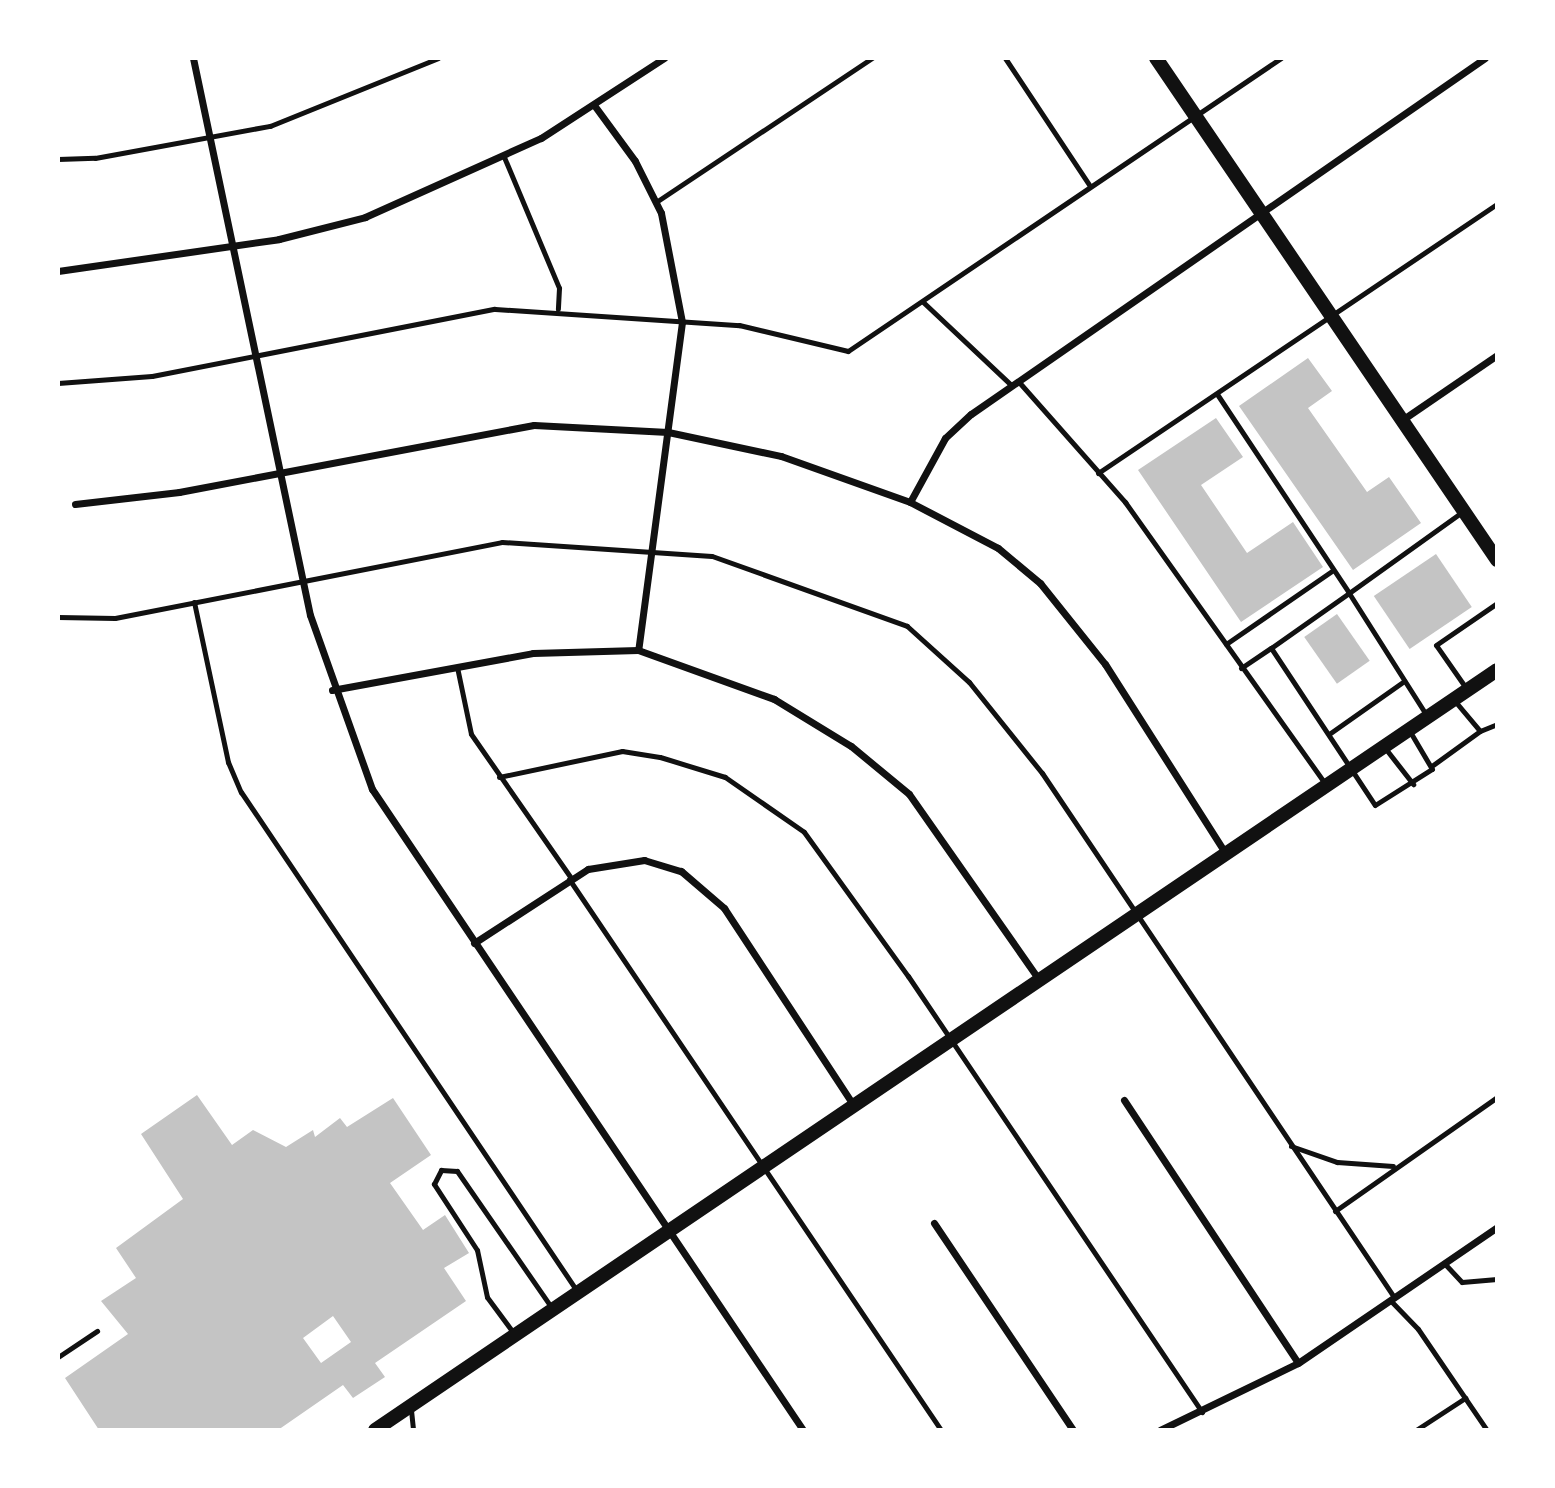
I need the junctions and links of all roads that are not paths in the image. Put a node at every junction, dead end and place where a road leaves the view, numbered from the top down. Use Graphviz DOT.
graph roads {
  1 [pos="193,58"];
  2 [pos="438,58"];
  3 [pos="664,58"];
  4 [pos="872,58"];
  5 [pos="1006,58"];
  6 [pos="1156,58"];
  7 [pos="1281,58"];
  8 [pos="1485,58"];
  9 [pos="594,105"];
  10 [pos="1195,116"];
  11 [pos="210,139"];
  12 [pos="505,157"];
  13 [pos="58,159"];
  14 [pos="1090,186"];
  15 [pos="656,202"];
  16 [pos="1497,204"];
  17 [pos="1262,214"];
  18 [pos="232,246"];
  19 [pos="58,271"];
  20 [pos="923,302"];
  21 [pos="558,309"];
  22 [pos="1333,319"];
  23 [pos="682,322"];
  24 [pos="1497,355"];
  25 [pos="254,356"];
  26 [pos="58,383"];
  27 [pos="1015,384"];
  28 [pos="1217,394"];
  29 [pos="1401,420"];
  30 [pos="668,432"];
  31 [pos="277,471"];
  32 [pos="1098,473"];
  33 [pos="910,502"];
  34 [pos="75,504"];
  35 [pos="1464,510"];
  36 [pos="653,548"];
  37 [pos="1497,559"];
  38 [pos="1332,571"];
  39 [pos="302,580"];
  40 [pos="1349,593"];
  41 [pos="194,602"];
  42 [pos="1497,603"];
  43 [pos="58,617"];
  44 [pos="1226,643"];
  45 [pos="1271,648"];
  46 [pos="638,650"];
  47 [pos="457,667"];
  48 [pos="1241,668"];
  49 [pos="1496,673"];
  50 [pos="1404,681"];
  51 [pos="332,690"];
  52 [pos="1468,690"];
  53 [pos="1454,699"];
  54 [pos="1428,717"];
  55 [pos="1497,724"];
  56 [pos="1409,730"];
  57 [pos="1480,731"];
  58 [pos="1329,734"];
  59 [pos="1384,747"];
  60 [pos="1433,765"];
  61 [pos="1350,769"];
  62 [pos="499,777"];
  63 [pos="1413,784"];
  64 [pos="1327,786"];
  65 [pos="1226,854"];
  66 [pos="570,879"];
  67 [pos="1137,914"];
  68 [pos="474,943"];
  69 [pos="1039,980"];
  70 [pos="950,1041"];
  71 [pos="1497,1097"];
  72 [pos="1124,1100"];
  73 [pos="854,1106"];
  74 [pos="1290,1146"];
  75 [pos="1394,1166"];
  76 [pos="764,1167"];
  77 [pos="1335,1211"];
  78 [pos="934,1223"];
  79 [pos="1497,1227"];
  80 [pos="669,1231"];
  81 [pos="1444,1263"];
  82 [pos="1497,1279"];
  83 [pos="578,1293"];
  84 [pos="1392,1299"];
  85 [pos="553,1310"];
  86 [pos="97,1331"];
  87 [pos="515,1335"];
  88 [pos="58,1357"];
  89 [pos="1298,1363"];
  90 [pos="1465,1398"];
  91 [pos="410,1407"];
  92 [pos="1202,1412"];
  93 [pos="376,1430"];
  94 [pos="413,1430"];
  95 [pos="803,1430"];
  96 [pos="941,1430"];
  97 [pos="1073,1430"];
  98 [pos="1160,1430"];
  99 [pos="1416,1430"];
  100 [pos="1487,1430"];
  1 -- 11 [label="street"];
  2 -- 11 [label="lane"];
  3 -- 9 [label="street"];
  4 -- 15 [label="lane"];
  5 -- 14 [label="lane"];
  6 -- 10 [label="main road"];
  7 -- 10 [label="lane"];
  8 -- 17 [label="street"];
  9 -- 12 [label="street"];
  9 -- 15 [label="street"];
  10 -- 14 [label="lane"];
  10 -- 17 [label="main road"];
  11 -- 13 [label="lane"];
  11 -- 18 [label="street"];
  12 -- 18 [label="street"];
  12 -- 21 [label="lane"];
  14 -- 20 [label="lane"];
  15 -- 23 [label="street"];
  16 -- 22 [label="lane"];
  17 -- 22 [label="main road"];
  17 -- 27 [label="street"];
  18 -- 19 [label="street"];
  18 -- 25 [label="street"];
  20 -- 23 [label="lane"];
  20 -- 27 [label="lane"];
  21 -- 23 [label="lane"];
  21 -- 25 [label="lane"];
  22 -- 28 [label="lane"];
  22 -- 29 [label="main road"];
  23 -- 30 [label="street"];
  24 -- 29 [label="street"];
  25 -- 26 [label="lane"];
  25 -- 31 [label="street"];
  27 -- 32 [label="lane"];
  27 -- 33 [label="street"];
  28 -- 32 [label="lane"];
  28 -- 38 [label="lane"];
  29 -- 35 [label="main road"];
  30 -- 31 [label="street"];
  30 -- 33 [label="street"];
  30 -- 36 [label="street"];
  31 -- 34 [label="street"];
  31 -- 39 [label="street"];
  32 -- 44 [label="lane"];
  33 -- 65 [label="street"];
  35 -- 37 [label="main road"];
  35 -- 40 [label="lane"];
  36 -- 39 [label="lane"];
  36 -- 46 [label="street"];
  36 -- 67 [label="lane"];
  38 -- 40 [label="lane"];
  38 -- 44 [label="lane"];
  39 -- 41 [label="lane"];
  39 -- 51 [label="street"];
  40 -- 45 [label="lane"];
  40 -- 50 [label="lane"];
  41 -- 43 [label="lane"];
  41 -- 83 [label="lane"];
  42 -- 52 [label="lane"];
  44 -- 48 [label="lane"];
  45 -- 48 [label="lane"];
  45 -- 58 [label="lane"];
  46 -- 47 [label="street"];
  46 -- 69 [label="street"];
  47 -- 51 [label="street"];
  47 -- 62 [label="lane"];
  48 -- 64 [label="lane"];
  49 -- 52 [label="main road"];
  50 -- 54 [label="lane"];
  50 -- 58 [label="lane"];
  51 -- 68 [label="street"];
  52 -- 53 [label="main road"];
  53 -- 54 [label="main road"];
  53 -- 57 [label="lane"];
  54 -- 56 [label="main road"];
  55 -- 57 [label="lane"];
  56 -- 59 [label="main road"];
  56 -- 60 [label="lane"];
  57 -- 60 [label="lane"];
  58 -- 61 [label="lane"];
  59 -- 61 [label="main road"];
  59 -- 63 [label="lane"];
  60 -- 63 [label="lane"];
  61 -- 63 [label="lane"];
  61 -- 64 [label="main road"];
  62 -- 66 [label="lane"];
  62 -- 70 [label="lane"];
  64 -- 65 [label="main road"];
  65 -- 67 [label="main road"];
  66 -- 68 [label="street"];
  66 -- 73 [label="street"];
  66 -- 76 [label="lane"];
  67 -- 69 [label="main road"];
  67 -- 74 [label="lane"];
  68 -- 80 [label="street"];
  69 -- 70 [label="main road"];
  70 -- 73 [label="main road"];
  70 -- 92 [label="lane"];
  71 -- 75 [label="lane"];
  72 -- 89 [label="street"];
  73 -- 76 [label="main road"];
  74 -- 75 [label="lane"];
  74 -- 77 [label="lane"];
  75 -- 77 [label="lane"];
  76 -- 80 [label="main road"];
  76 -- 96 [label="lane"];
  77 -- 84 [label="lane"];
  78 -- 97 [label="street"];
  79 -- 81 [label="street"];
  80 -- 83 [label="main road"];
  80 -- 95 [label="street"];
  81 -- 82 [label="lane"];
  81 -- 84 [label="street"];
  83 -- 85 [label="main road"];
  84 -- 89 [label="street"];
  84 -- 90 [label="lane"];
  85 -- 87 [label="main road"];
  85 -- 87 [label="lane"];
  86 -- 88 [label="lane"];
  87 -- 91 [label="main road"];
  89 -- 92 [label="street"];
  90 -- 99 [label="lane"];
  90 -- 100 [label="lane"];
  91 -- 93 [label="main road"];
  91 -- 94 [label="lane"];
  92 -- 98 [label="street"];
}
